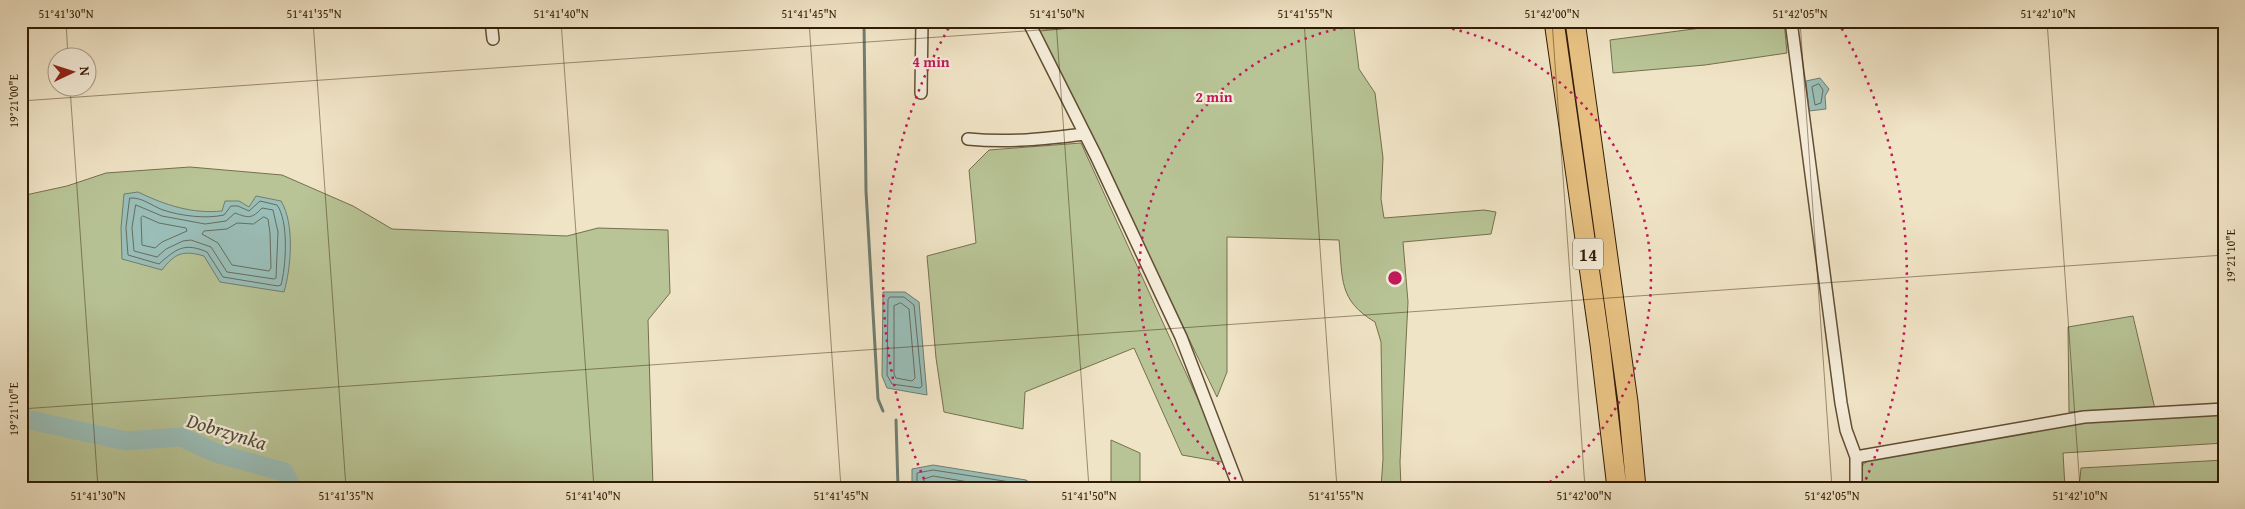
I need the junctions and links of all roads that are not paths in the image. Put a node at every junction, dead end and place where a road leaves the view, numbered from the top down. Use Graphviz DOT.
graph roads {
  1 [pos="491,21"];
  2 [pos="922,21"];
  3 [pos="1028,21"];
  4 [pos="1554,21"];
  5 [pos="1575,21"];
  6 [pos="1791,21"];
  7 [pos="493,39"];
  8 [pos="921,93"];
  9 [pos="1085,134"];
  10 [pos="968,139"];
  11 [pos="2224,409"];
  12 [pos="1856,457"];
  13 [pos="1239,488"];
  14 [pos="1617,488"];
  15 [pos="1636,488"];
  16 [pos="1856,488"];
  1 -- 7 [label="street"];
  2 -- 8 [label="street"];
  3 -- 9 [label="street"];
  4 -- 14 [label="main road, 14"];
  5 -- 15 [label="main road, 14"];
  6 -- 12 [label="street"];
  9 -- 10 [label="street"];
  9 -- 13 [label="street"];
  11 -- 12 [label="street"];
  12 -- 16 [label="street"];
}
